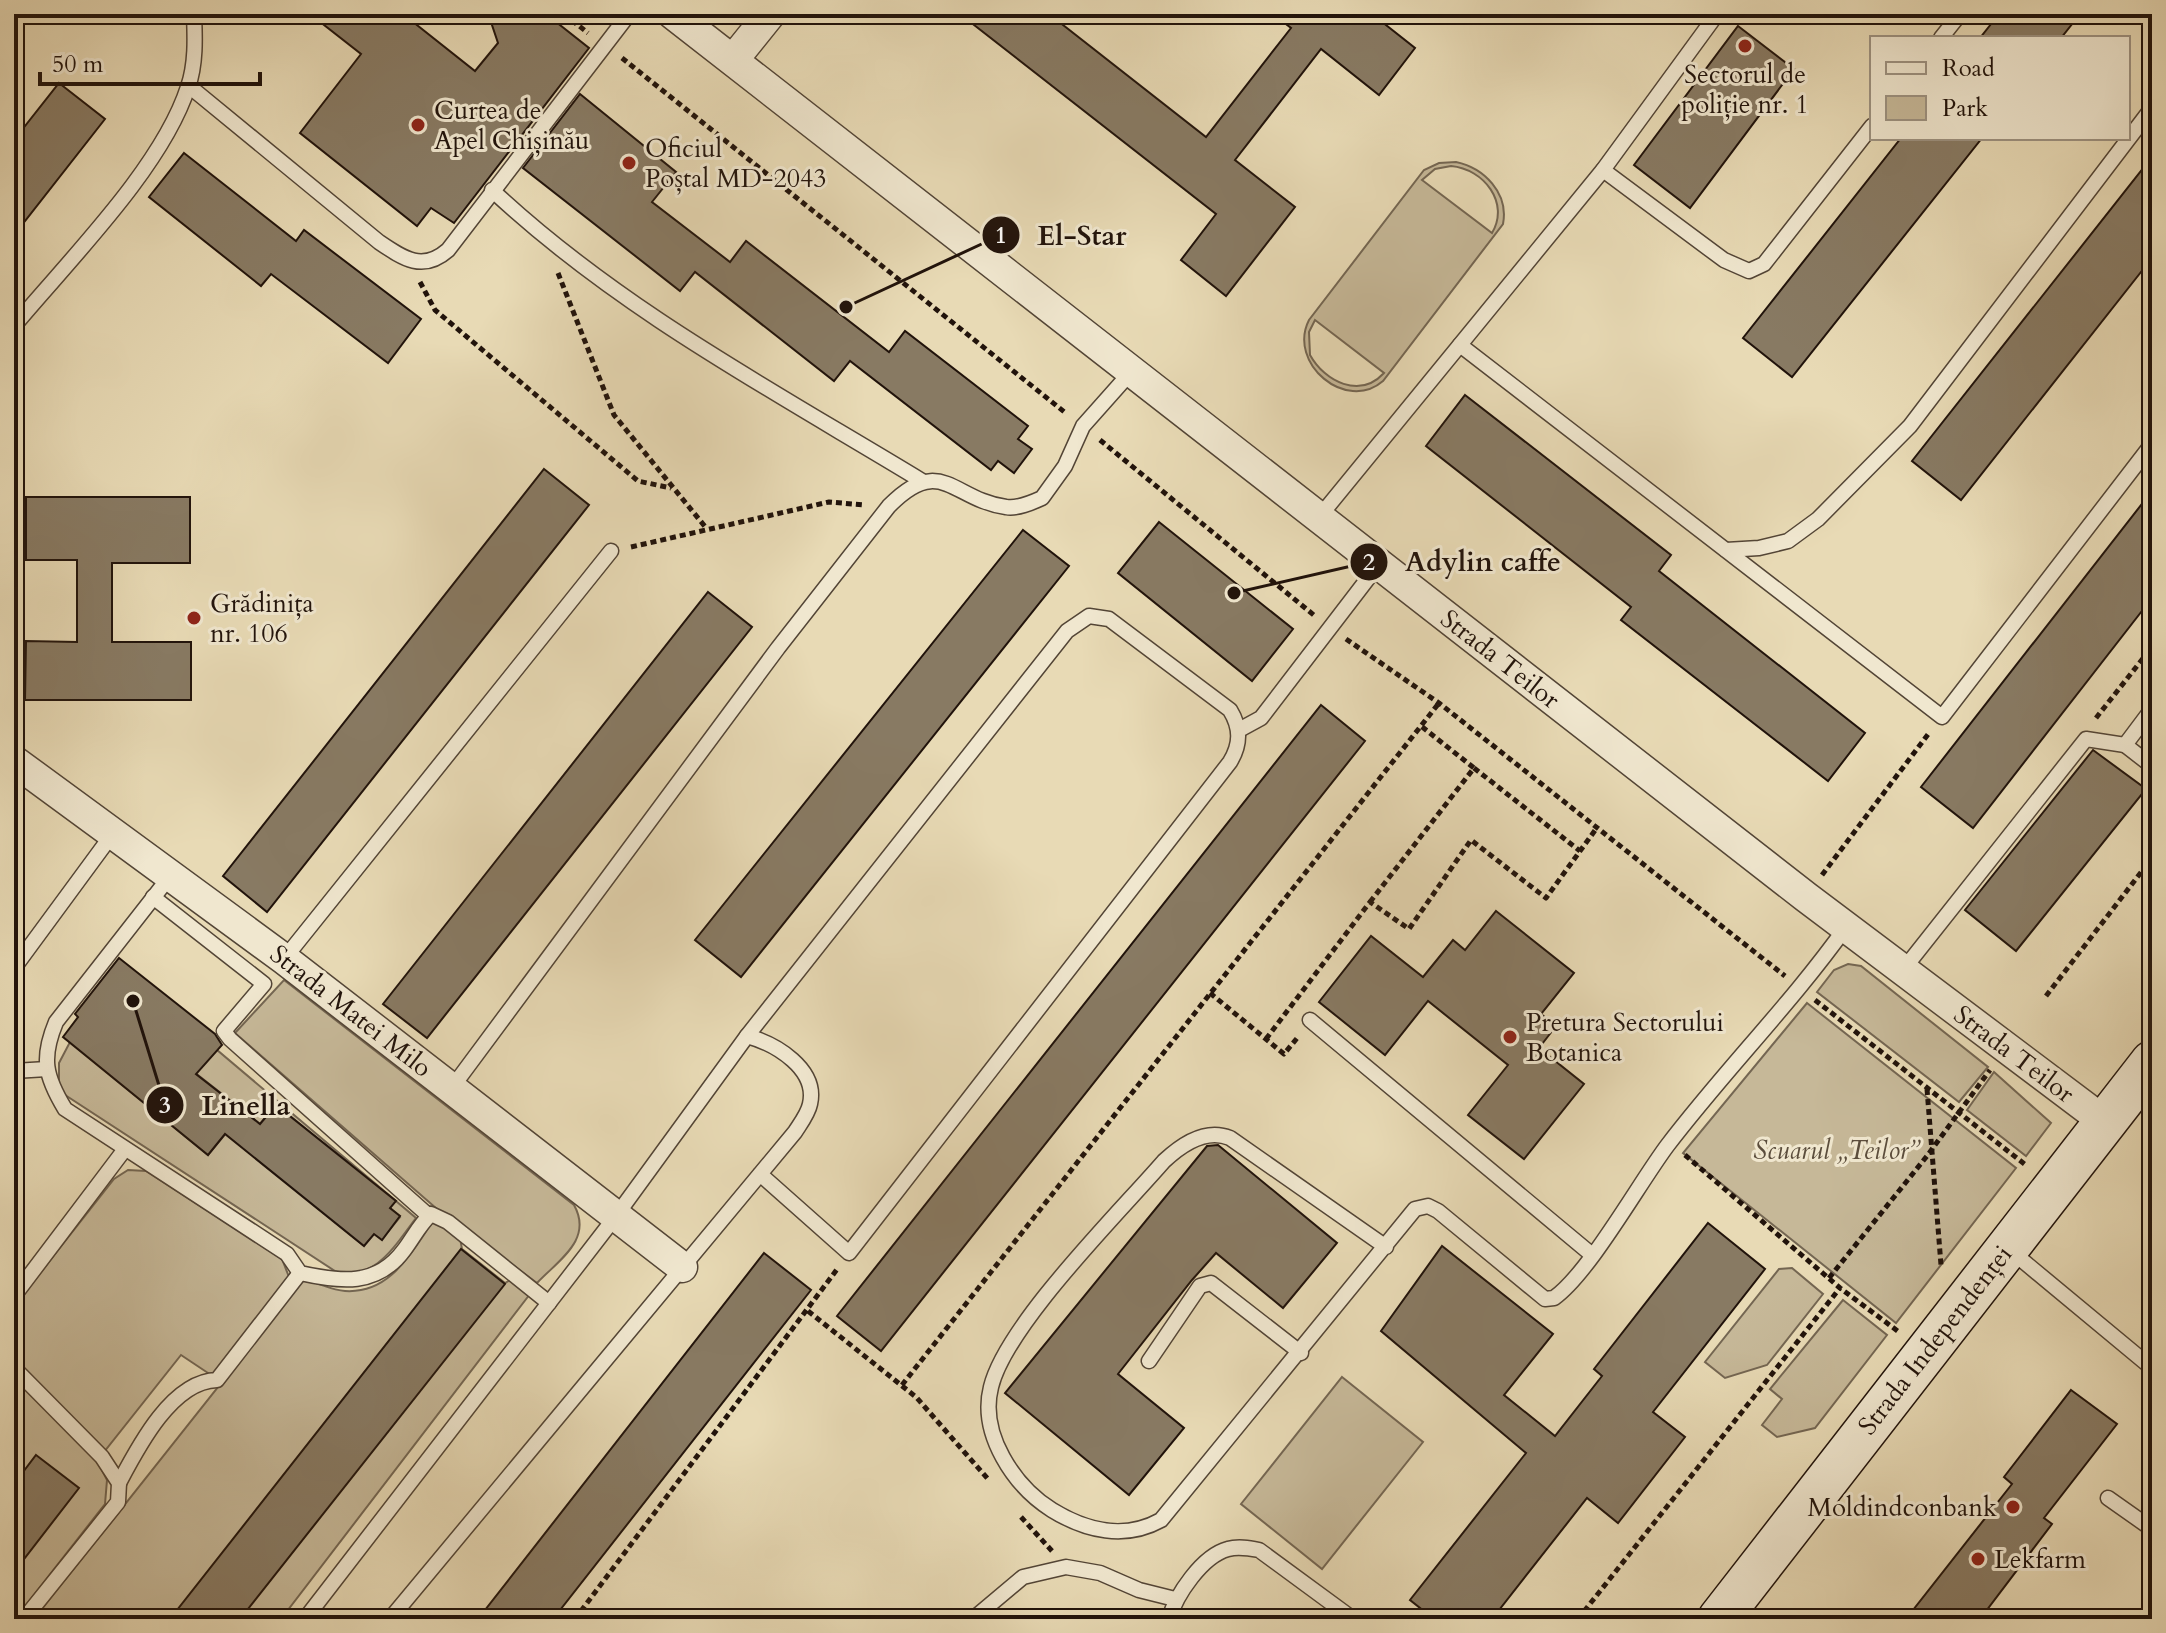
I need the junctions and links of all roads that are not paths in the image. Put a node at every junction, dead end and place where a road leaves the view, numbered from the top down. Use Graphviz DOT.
graph roads {
  1 [pos="194,14"];
  2 [pos="629,14"];
  3 [pos="673,14"];
  4 [pos="770,14"];
  5 [pos="1717,14"];
  6 [pos="1960,14"];
  7 [pos="1943,36"];
  8 [pos="733,60"];
  9 [pos="189,86"];
  10 [pos="2152,108"];
  11 [pos="1870,129"];
  12 [pos="2130,137"];
  13 [pos="2128,140"];
  14 [pos="1603,170"];
  15 [pos="492,190"];
  16 [pos="14,326"];
  17 [pos="1460,345"];
  18 [pos="1131,372"];
  19 [pos="2152,444"];
  20 [pos="922,481"];
  21 [pos="1320,516"];
  22 [pos="1726,550"];
  23 [pos="611,551"];
  24 [pos="1379,564"];
  25 [pos="2152,709"];
  26 [pos="1239,730"];
  27 [pos="2125,745"];
  28 [pos="14,761"];
  29 [pos="2152,766"];
  30 [pos="114,832"];
  31 [pos="162,886"];
  32 [pos="1846,927"];
  33 [pos="284,959"];
  34 [pos="14,968"];
  35 [pos="1903,970"];
  36 [pos="1310,1020"];
  37 [pos="747,1036"];
  38 [pos="2152,1062"];
  39 [pos="47,1069"];
  40 [pos="14,1071"];
  41 [pos="451,1089"];
  42 [pos="2105,1122"];
  43 [pos="125,1149"];
  44 [pos="760,1174"];
  45 [pos="429,1216"];
  46 [pos="616,1216"];
  47 [pos="1386,1247"];
  48 [pos="2007,1247"];
  49 [pos="1591,1254"];
  50 [pos="682,1267"];
  51 [pos="300,1273"];
  52 [pos="15,1291"];
  53 [pos="549,1303"];
  54 [pos="1301,1353"];
  55 [pos="1149,1361"];
  56 [pos="14,1368"];
  57 [pos="2152,1368"];
  58 [pos="119,1483"];
  59 [pos="2108,1498"];
  60 [pos="2152,1528"];
  61 [pos="1175,1599"];
  62 [pos="24,1619"];
  63 [pos="305,1619"];
  64 [pos="390,1619"];
  65 [pos="973,1619"];
  66 [pos="1169,1619"];
  67 [pos="1353,1619"];
  68 [pos="1719,1619"];
  1 -- 9 [label="lane"];
  2 -- 15 [label="lane"];
  3 -- 8 [label="street, Strada Teilor"];
  4 -- 8 [label="street"];
  5 -- 14 [label="lane"];
  6 -- 7 [label="lane"];
  8 -- 18 [label="street, Strada Teilor"];
  9 -- 15 [label="lane"];
  9 -- 16 [label="lane"];
  10 -- 12 [label="lane"];
  11 -- 14 [label="lane"];
  13 -- 22 [label="lane"];
  14 -- 17 [label="lane"];
  15 -- 20 [label="lane"];
  17 -- 21 [label="lane"];
  17 -- 22 [label="lane"];
  18 -- 20 [label="lane"];
  18 -- 21 [label="street, Strada Teilor"];
  19 -- 22 [label="lane"];
  20 -- 41 [label="lane"];
  21 -- 24 [label="street, Strada Teilor"];
  23 -- 33 [label="lane"];
  24 -- 26 [label="lane"];
  24 -- 32 [label="street, Strada Teilor"];
  25 -- 27 [label="lane"];
  26 -- 37 [label="lane"];
  26 -- 44 [label="lane"];
  27 -- 29 [label="lane"];
  27 -- 35 [label="lane"];
  28 -- 30 [label="street, Strada Matei Milo"];
  30 -- 31 [label="street, Strada Matei Milo"];
  30 -- 34 [label="lane"];
  31 -- 33 [label="street, Strada Matei Milo"];
  31 -- 39 [label="lane"];
  31 -- 45 [label="lane"];
  32 -- 35 [label="street, Strada Teilor"];
  32 -- 49 [label="lane"];
  33 -- 41 [label="street, Strada Matei Milo"];
  35 -- 42 [label="street, Strada Teilor"];
  36 -- 49 [label="lane"];
  37 -- 44 [label="lane"];
  37 -- 46 [label="lane"];
  38 -- 42 [label="main road, Strada Independenței"];
  39 -- 40 [label="lane"];
  39 -- 43 [label="lane"];
  41 -- 46 [label="street, Strada Matei Milo"];
  42 -- 48 [label="main road, Strada Independenței"];
  43 -- 51 [label="lane"];
  43 -- 52 [label="lane"];
  44 -- 50 [label="lane"];
  45 -- 51 [label="lane"];
  45 -- 53 [label="lane"];
  46 -- 50 [label="street, Strada Matei Milo"];
  46 -- 53 [label="lane"];
  47 -- 49 [label="lane"];
  47 -- 54 [label="lane"];
  47 -- 54 [label="lane"];
  48 -- 57 [label="lane"];
  48 -- 68 [label="main road, Strada Independenței"];
  50 -- 64 [label="lane"];
  51 -- 58 [label="lane"];
  53 -- 63 [label="lane"];
  54 -- 55 [label="lane"];
  56 -- 58 [label="lane"];
  58 -- 62 [label="lane"];
  59 -- 60 [label="lane"];
  61 -- 65 [label="lane"];
  61 -- 66 [label="lane"];
  61 -- 67 [label="lane"];
}
